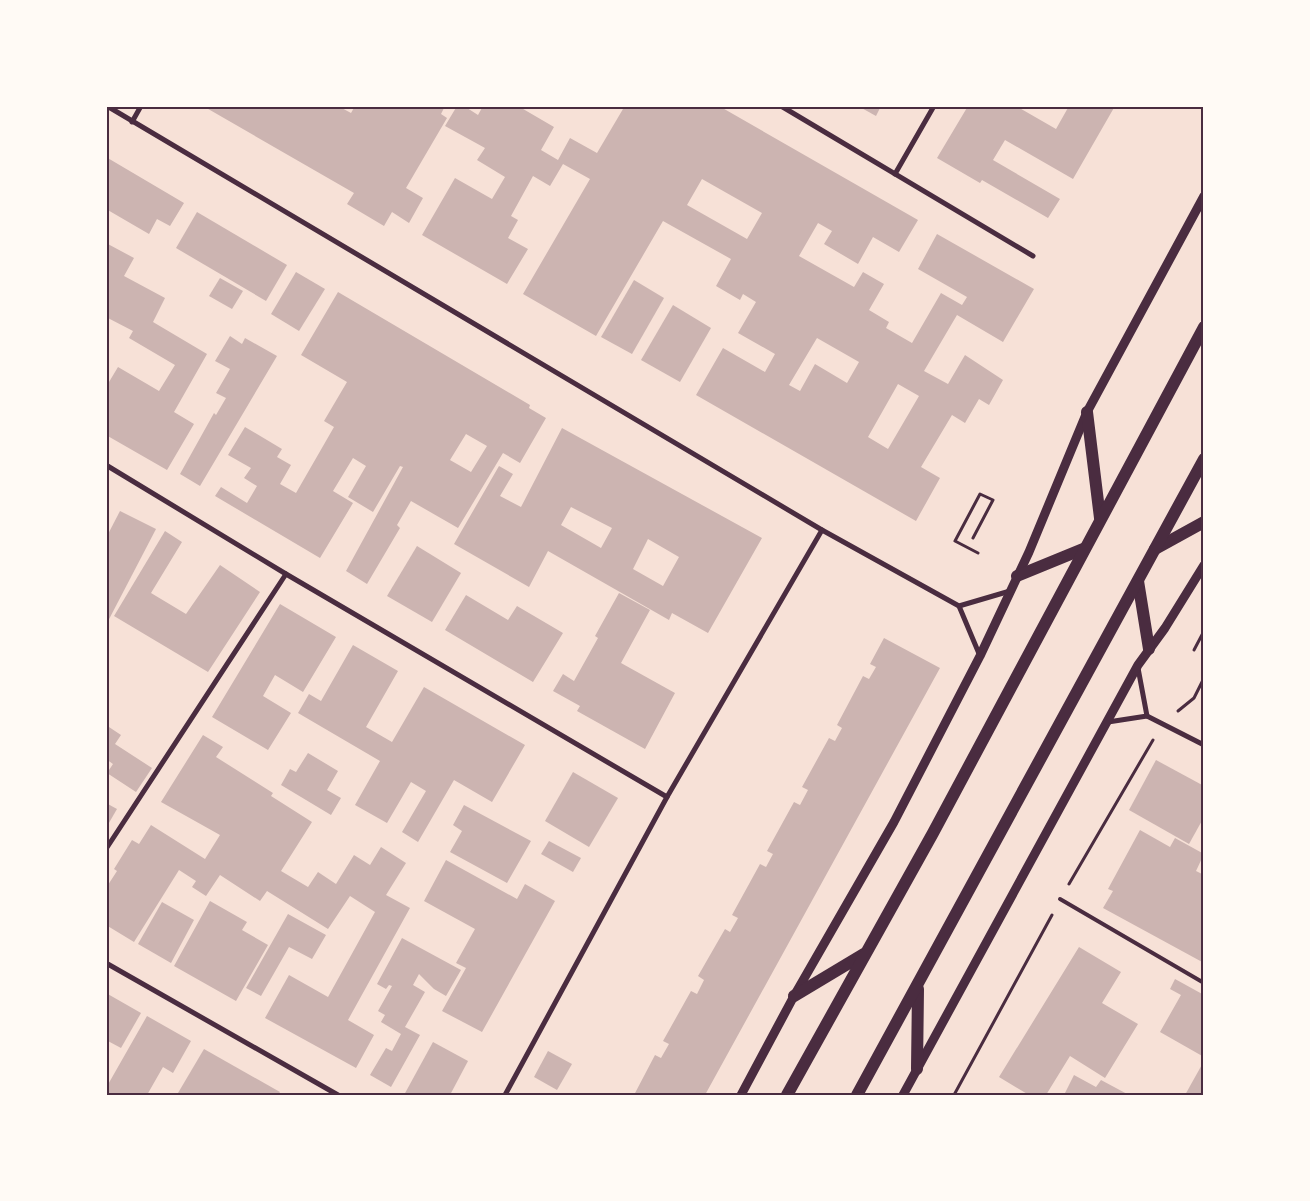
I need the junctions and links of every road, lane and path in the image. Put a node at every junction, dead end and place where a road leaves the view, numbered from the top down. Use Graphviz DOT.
graph roads {
  1 [pos="107,106"];
  2 [pos="141,106"];
  3 [pos="781,106"];
  4 [pos="934,106"];
  5 [pos="132,122"];
  6 [pos="895,174"];
  7 [pos="1204,196"];
  8 [pos="1033,256"];
  9 [pos="1204,327"];
  10 [pos="1087,412"];
  11 [pos="1204,459"];
  12 [pos="106,465"];
  13 [pos="1100,518"];
  14 [pos="1204,522"];
  15 [pos="822,530"];
  16 [pos="974,538"];
  17 [pos="1083,549"];
  18 [pos="1155,549"];
  19 [pos="978,553"];
  20 [pos="1204,565"];
  21 [pos="286,574"];
  22 [pos="1017,576"];
  23 [pos="1138,581"];
  24 [pos="1011,591"];
  25 [pos="959,606"];
  26 [pos="1204,631"];
  27 [pos="1150,649"];
  28 [pos="1194,650"];
  29 [pos="980,656"];
  30 [pos="1138,665"];
  31 [pos="1204,678"];
  32 [pos="1147,716"];
  33 [pos="1108,722"];
  34 [pos="1162,724"];
  35 [pos="1204,745"];
  36 [pos="666,797"];
  37 [pos="106,849"];
  38 [pos="1060,899"];
  39 [pos="864,954"];
  40 [pos="106,963"];
  41 [pos="1204,983"];
  42 [pos="918,986"];
  43 [pos="794,996"];
  44 [pos="917,1069"];
  45 [pos="338,1095"];
  46 [pos="505,1095"];
  47 [pos="741,1095"];
  48 [pos="787,1095"];
  49 [pos="858,1095"];
  50 [pos="903,1095"];
  51 [pos="954,1095"];
  1 -- 5 [label="street"];
  2 -- 5 [label="street"];
  3 -- 6 [label="street"];
  4 -- 6 [label="street"];
  5 -- 15 [label="street"];
  6 -- 8 [label="street"];
  7 -- 10 [label="street"];
  9 -- 13 [label="main road"];
  10 -- 13 [label="main road"];
  10 -- 22 [label="street"];
  11 -- 18 [label="main road"];
  12 -- 21 [label="street"];
  13 -- 17 [label="main road"];
  14 -- 18 [label="main road"];
  15 -- 25 [label="street"];
  15 -- 36 [label="street"];
  16 -- 19 [label="path"];
  17 -- 22 [label="main road"];
  17 -- 39 [label="main road"];
  18 -- 23 [label="main road"];
  20 -- 27 [label="street"];
  21 -- 36 [label="street"];
  21 -- 37 [label="street"];
  22 -- 24 [label="street"];
  23 -- 27 [label="main road"];
  23 -- 42 [label="main road"];
  24 -- 25 [label="street"];
  24 -- 29 [label="street"];
  25 -- 29 [label="street"];
  26 -- 28 [label="path"];
  27 -- 30 [label="street"];
  29 -- 43 [label="street"];
  30 -- 32 [label="street"];
  30 -- 33 [label="street"];
  31 -- 34 [label="path"];
  32 -- 33 [label="street"];
  32 -- 34 [label="street"];
  33 -- 44 [label="street"];
  34 -- 35 [label="street"];
  34 -- 38 [label="path"];
  36 -- 46 [label="street"];
  38 -- 41 [label="lane"];
  38 -- 51 [label="path"];
  39 -- 43 [label="main road"];
  39 -- 48 [label="main road"];
  40 -- 45 [label="street"];
  42 -- 44 [label="main road"];
  42 -- 49 [label="main road"];
  43 -- 47 [label="street"];
  44 -- 50 [label="street"];
}
